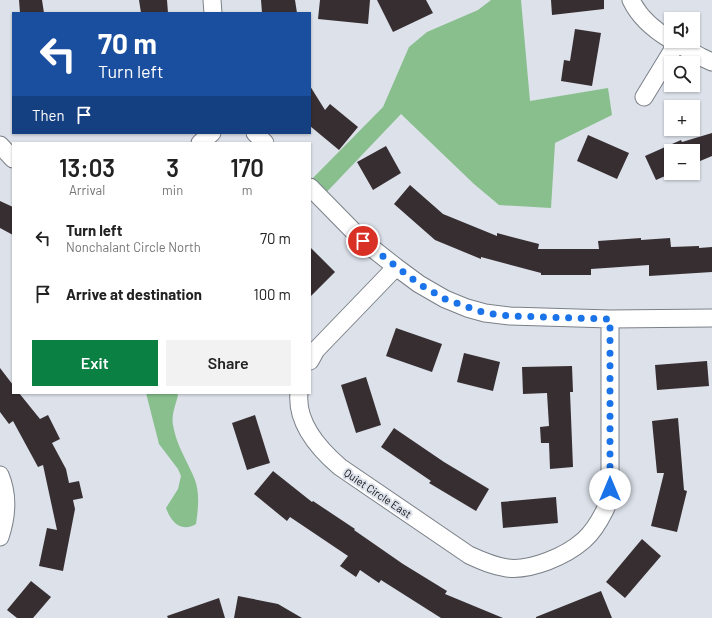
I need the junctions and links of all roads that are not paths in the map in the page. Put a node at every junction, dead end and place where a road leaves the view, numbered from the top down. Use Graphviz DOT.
graph roads {
  1 [pos="212,0"];
  2 [pos="632,2"];
  3 [pos="213,12"];
  4 [pos="664,35"];
  5 [pos="670,48"];
  6 [pos="686,48"];
  7 [pos="712,62"];
  8 [pos="644,97"];
  9 [pos="211,134"];
  10 [pos="256,134"];
  11 [pos="201,142"];
  12 [pos="264,142"];
  13 [pos="0,145"];
  14 [pos="12,158"];
  15 [pos="311,188"];
  16 [pos="396,267"];
  17 [pos="712,318"];
  18 [pos="610,319"];
  19 [pos="311,358"];
  20 [pos="299,394"];
  21 [pos="0,475"];
  22 [pos="0,537"];
  1 -- 3 [label="street"];
  2 -- 4 [label="street"];
  5 -- 8 [label="street"];
  6 -- 7 [label="street"];
  9 -- 11 [label="street"];
  10 -- 12 [label="street"];
  13 -- 14 [label="street"];
  15 -- 16 [label="street"];
  16 -- 18 [label="street"];
  16 -- 19 [label="street"];
  17 -- 18 [label="street"];
  18 -- 20 [label="street, Quiet Circle East"];
  21 -- 22 [label="street"];
}
